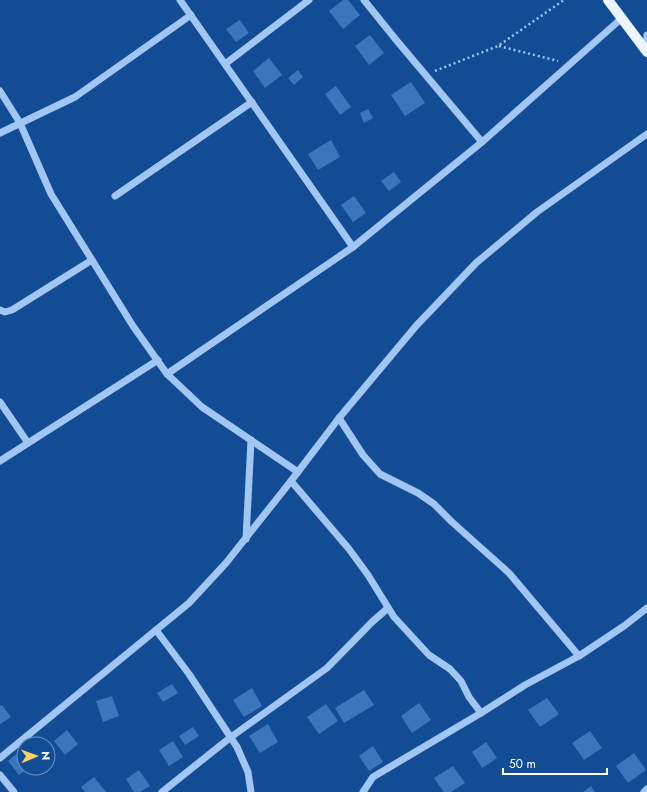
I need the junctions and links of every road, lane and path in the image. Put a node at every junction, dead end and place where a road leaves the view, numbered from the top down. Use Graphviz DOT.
graph roads {
  1 [pos="180,0"];
  2 [pos="309,0"];
  3 [pos="364,0"];
  4 [pos="564,0"];
  5 [pos="608,0"];
  6 [pos="191,15"];
  7 [pos="622,18"];
  8 [pos="647,36"];
  9 [pos="498,46"];
  10 [pos="647,52"];
  11 [pos="225,64"];
  12 [pos="570,64"];
  13 [pos="425,74"];
  14 [pos="0,90"];
  15 [pos="252,102"];
  16 [pos="20,123"];
  17 [pos="0,133"];
  18 [pos="647,134"];
  19 [pos="482,142"];
  20 [pos="115,196"];
  21 [pos="353,247"];
  22 [pos="92,260"];
  23 [pos="0,310"];
  24 [pos="158,360"];
  25 [pos="167,374"];
  26 [pos="0,402"];
  27 [pos="339,418"];
  28 [pos="251,440"];
  29 [pos="28,443"];
  30 [pos="0,461"];
  31 [pos="298,472"];
  32 [pos="291,481"];
  33 [pos="246,539"];
  34 [pos="388,608"];
  35 [pos="647,608"];
  36 [pos="156,630"];
  37 [pos="579,656"];
  38 [pos="481,714"];
  39 [pos="231,737"];
  40 [pos="0,758"];
  41 [pos="0,775"];
  42 [pos="647,789"];
  43 [pos="363,791"];
  44 [pos="14,792"];
  45 [pos="162,792"];
  46 [pos="251,792"];
  47 [pos="354,792"];
  48 [pos="644,792"];
  1 -- 6 [label="street"];
  2 -- 11 [label="street"];
  3 -- 13 [label="street"];
  4 -- 9 [label="path"];
  5 -- 7 [label="main road"];
  6 -- 11 [label="street"];
  6 -- 16 [label="street"];
  7 -- 10 [label="main road"];
  7 -- 12 [label="street"];
  8 -- 10 [label="street"];
  9 -- 12 [label="path"];
  9 -- 13 [label="path"];
  11 -- 15 [label="street"];
  12 -- 19 [label="street"];
  13 -- 19 [label="street"];
  14 -- 16 [label="street"];
  15 -- 20 [label="street"];
  15 -- 21 [label="street"];
  16 -- 17 [label="street"];
  16 -- 22 [label="street"];
  18 -- 27 [label="street"];
  19 -- 21 [label="street"];
  21 -- 25 [label="street"];
  22 -- 23 [label="street"];
  22 -- 24 [label="street"];
  24 -- 25 [label="street"];
  24 -- 29 [label="street"];
  25 -- 28 [label="street"];
  26 -- 29 [label="street"];
  27 -- 31 [label="street"];
  27 -- 37 [label="street"];
  28 -- 31 [label="street"];
  28 -- 33 [label="street"];
  29 -- 30 [label="street"];
  31 -- 32 [label="street"];
  32 -- 33 [label="street"];
  32 -- 34 [label="street"];
  33 -- 36 [label="street"];
  34 -- 38 [label="street"];
  34 -- 39 [label="street"];
  35 -- 37 [label="street"];
  36 -- 39 [label="street"];
  36 -- 40 [label="street"];
  37 -- 38 [label="street"];
  38 -- 43 [label="street"];
  39 -- 45 [label="street"];
  39 -- 46 [label="street"];
  41 -- 44 [label="street"];
  42 -- 48 [label="street"];
  43 -- 47 [label="street"];
}
